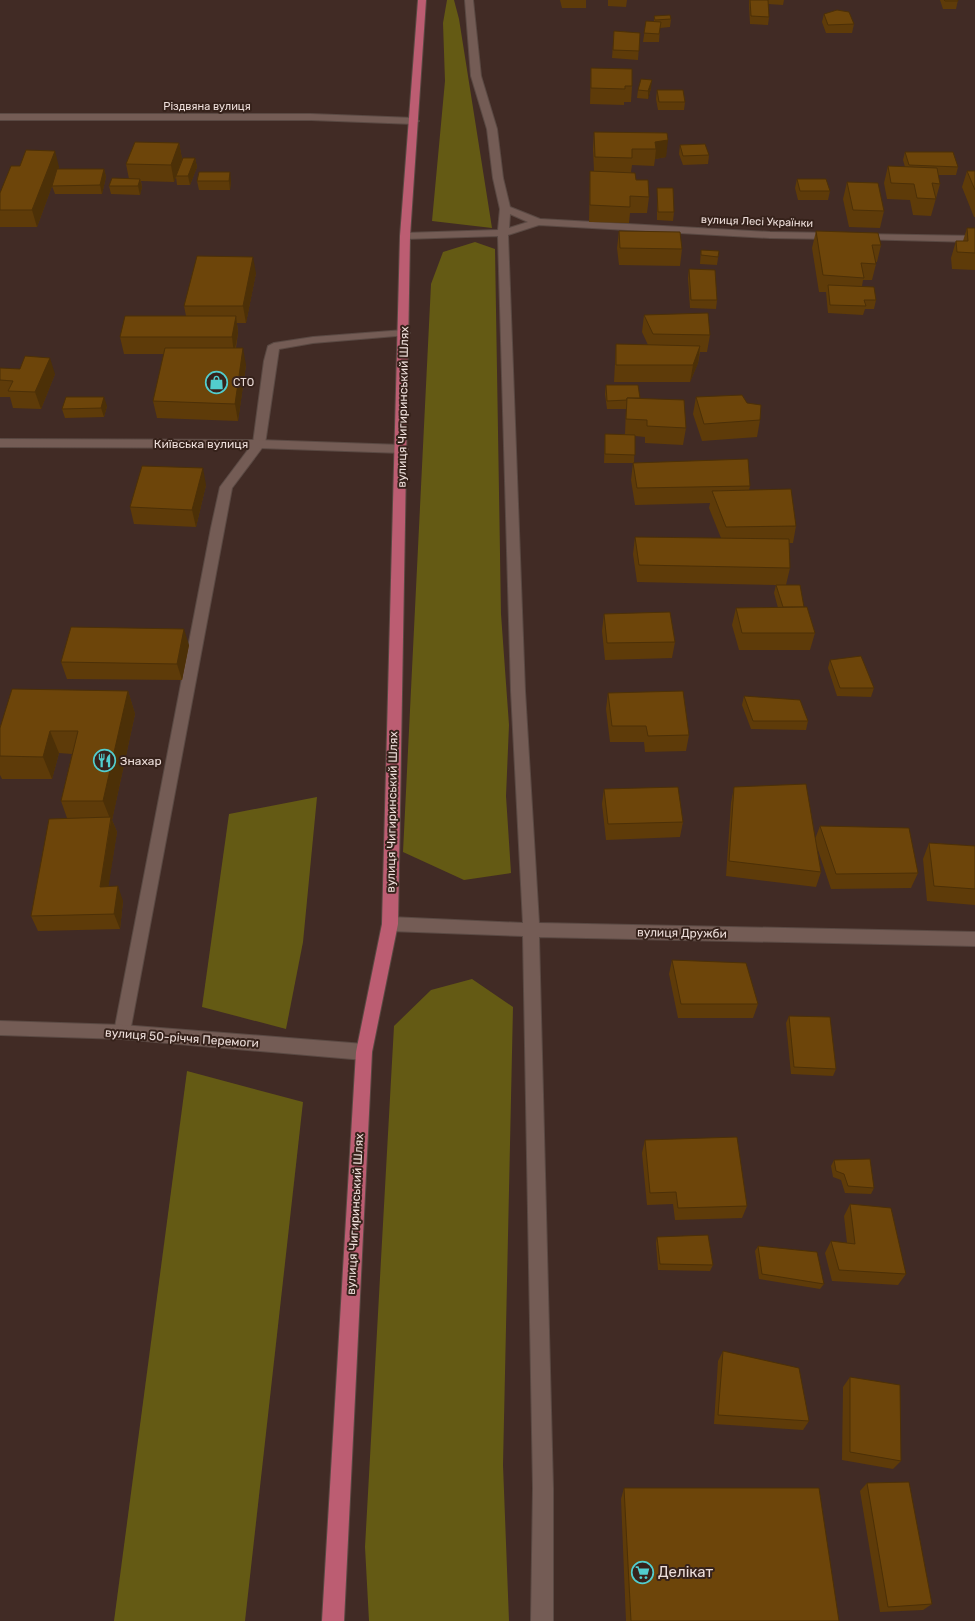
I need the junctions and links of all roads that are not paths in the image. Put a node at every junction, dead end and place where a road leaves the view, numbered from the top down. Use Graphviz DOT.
graph roads {
  1 [pos="422,0"];
  2 [pos="469,0"];
  3 [pos="0,117"];
  4 [pos="414,121"];
  5 [pos="505,209"];
  6 [pos="538,222"];
  7 [pos="503,233"];
  8 [pos="405,236"];
  9 [pos="975,239"];
  10 [pos="404,332"];
  11 [pos="0,443"];
  12 [pos="259,444"];
  13 [pos="402,449"];
  14 [pos="390,924"];
  15 [pos="530,930"];
  16 [pos="975,939"];
  17 [pos="0,1028"];
  18 [pos="122,1032"];
  19 [pos="364,1052"];
  20 [pos="333,1621"];
  21 [pos="542,1621"];
  1 -- 4 [label="main road, вулиця Чигиринський Шлях"];
  2 -- 5 [label="street"];
  3 -- 4 [label="street, Різдвяна вулиця"];
  4 -- 8 [label="main road, вулиця Чигиринський Шлях"];
  5 -- 6 [label="street"];
  5 -- 7 [label="street"];
  6 -- 7 [label="street"];
  6 -- 9 [label="street, вулиця Лесі Українки"];
  7 -- 8 [label="street"];
  7 -- 15 [label="street"];
  8 -- 10 [label="main road, вулиця Чигиринський Шлях"];
  10 -- 12 [label="street"];
  10 -- 13 [label="main road, вулиця Чигиринський Шлях"];
  11 -- 12 [label="street, Київська вулиця"];
  12 -- 13 [label="street, Київська вулиця"];
  12 -- 18 [label="street"];
  13 -- 14 [label="main road, вулиця Чигиринський Шлях"];
  14 -- 15 [label="street, вулиця Дружби"];
  14 -- 19 [label="main road, вулиця Чигиринський Шлях"];
  15 -- 16 [label="street, вулиця Дружби"];
  15 -- 21 [label="street"];
  17 -- 18 [label="street, вулиця 50-річчя Перемоги"];
  18 -- 19 [label="street, вулиця 50-річчя Перемоги"];
  19 -- 20 [label="main road, вулиця Чигиринський Шлях"];
}
